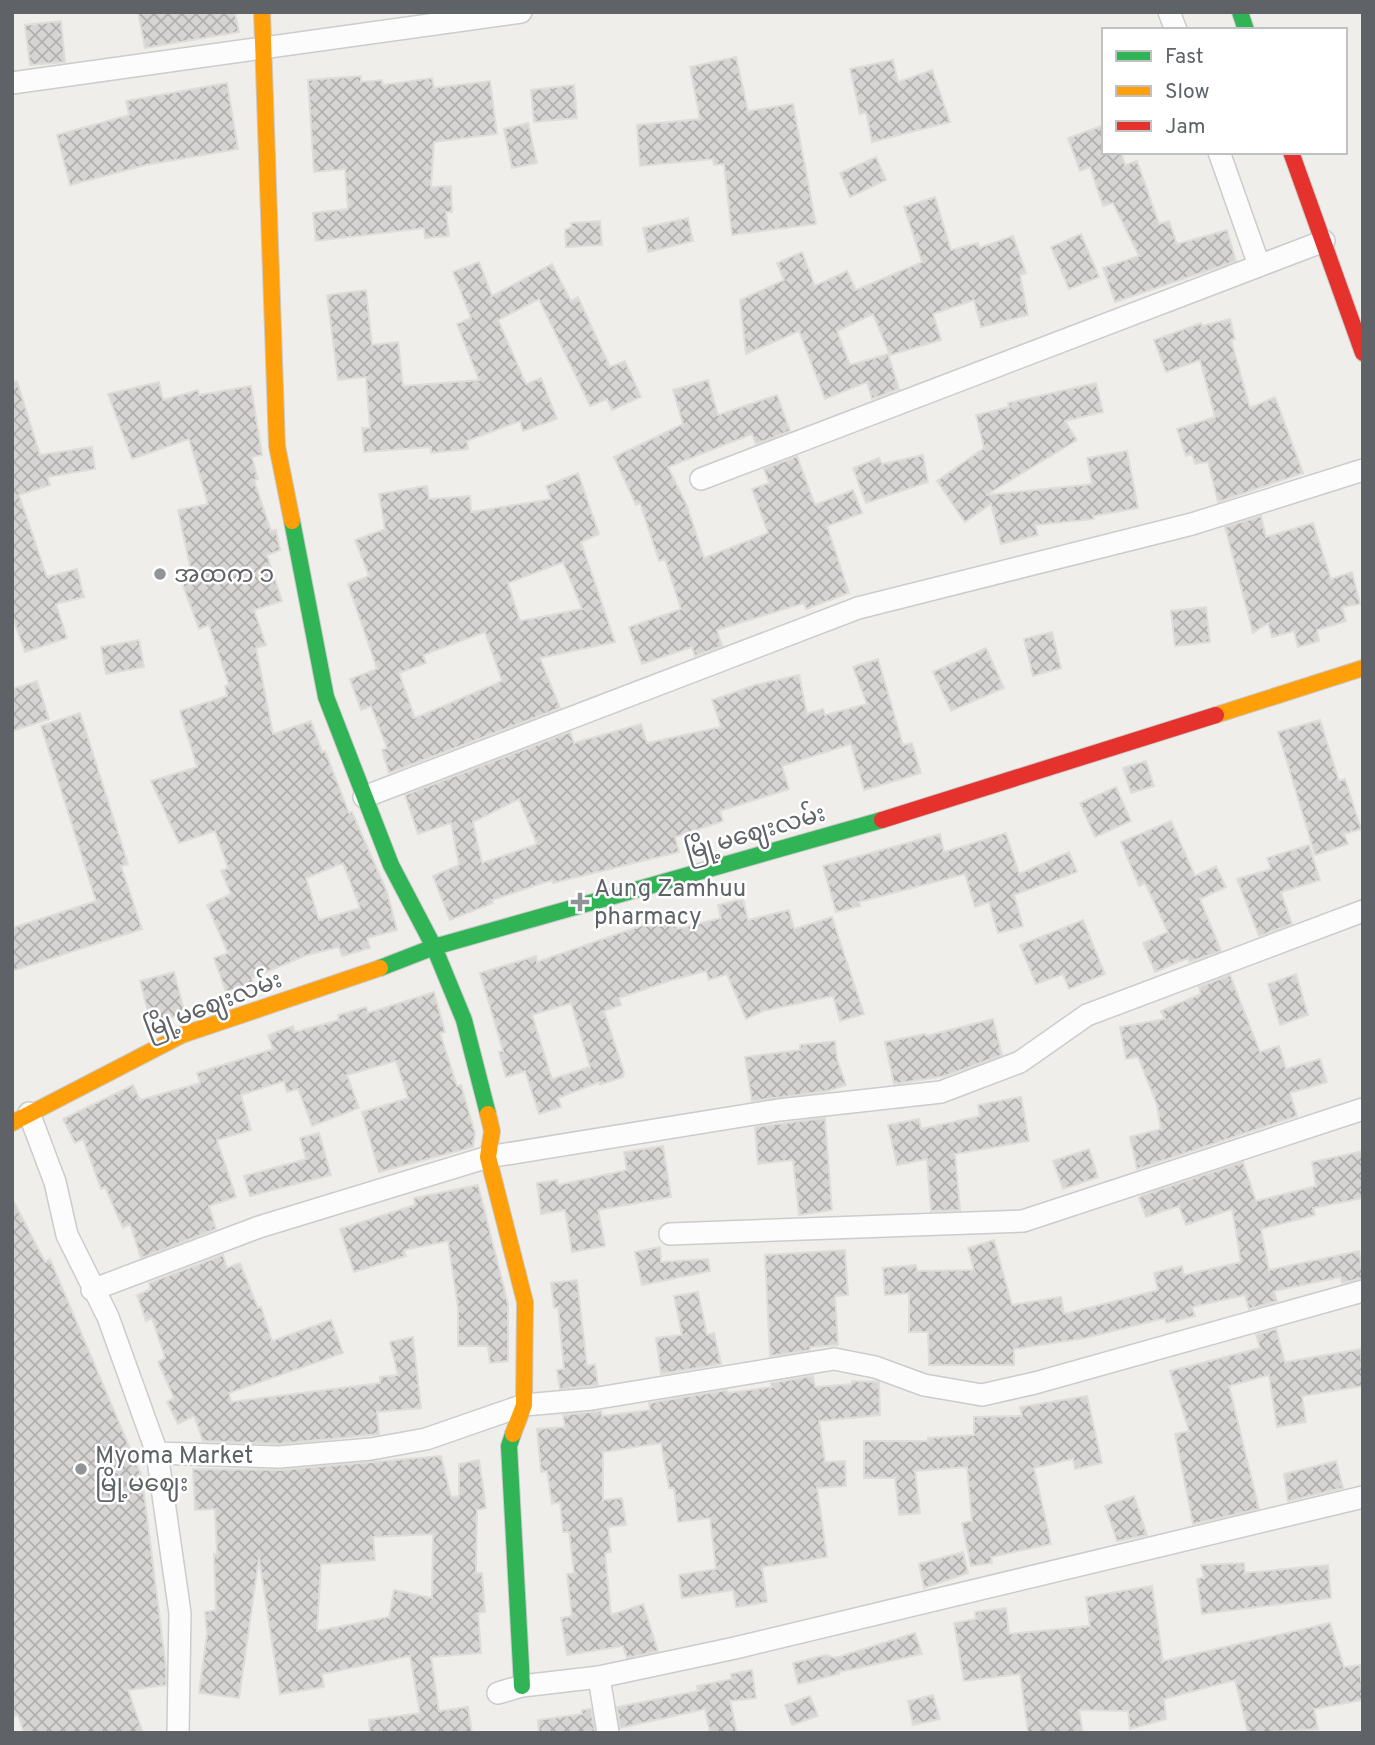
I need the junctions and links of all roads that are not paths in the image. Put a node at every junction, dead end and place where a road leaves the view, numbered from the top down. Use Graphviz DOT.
graph roads {
  1 [pos="262,12"];
  2 [pos="521,12"];
  3 [pos="265,46"];
  4 [pos="12,83"];
  5 [pos="1220,154"];
  6 [pos="1292,154"];
  7 [pos="1324,241"];
  8 [pos="1259,265"];
  9 [pos="1363,354"];
  10 [pos="1363,470"];
  11 [pos="701,479"];
  12 [pos="1363,668"];
  13 [pos="365,796"];
  14 [pos="1363,911"];
  15 [pos="434,947"];
  16 [pos="1363,1109"];
  17 [pos="21,1118"];
  18 [pos="488,1157"];
  19 [pos="670,1234"];
  20 [pos="92,1290"];
  21 [pos="1363,1292"];
  22 [pos="524,1405"];
  23 [pos="157,1453"];
  24 [pos="1363,1497"];
  25 [pos="599,1677"];
  26 [pos="522,1686"];
  27 [pos="498,1693"];
  28 [pos="178,1733"];
  29 [pos="608,1733"];
  1 -- 3 [label="street"];
  2 -- 3 [label="street"];
  3 -- 4 [label="street"];
  3 -- 13 [label="street"];
  5 -- 8 [label="street"];
  6 -- 7 [label="street"];
  7 -- 8 [label="street"];
  7 -- 9 [label="street"];
  8 -- 11 [label="street"];
  10 -- 13 [label="street"];
  12 -- 15 [label="street, မြို့မဈေးလမ်း"];
  13 -- 15 [label="street"];
  14 -- 18 [label="street"];
  15 -- 17 [label="street, မြို့မဈေးလမ်း"];
  15 -- 18 [label="street"];
  16 -- 19 [label="street"];
  17 -- 20 [label="street"];
  18 -- 20 [label="street"];
  18 -- 22 [label="street"];
  20 -- 23 [label="street"];
  21 -- 22 [label="street"];
  22 -- 23 [label="street"];
  22 -- 26 [label="street"];
  23 -- 28 [label="street"];
  24 -- 25 [label="street"];
  25 -- 26 [label="street"];
  25 -- 29 [label="street"];
  26 -- 27 [label="street"];
}
